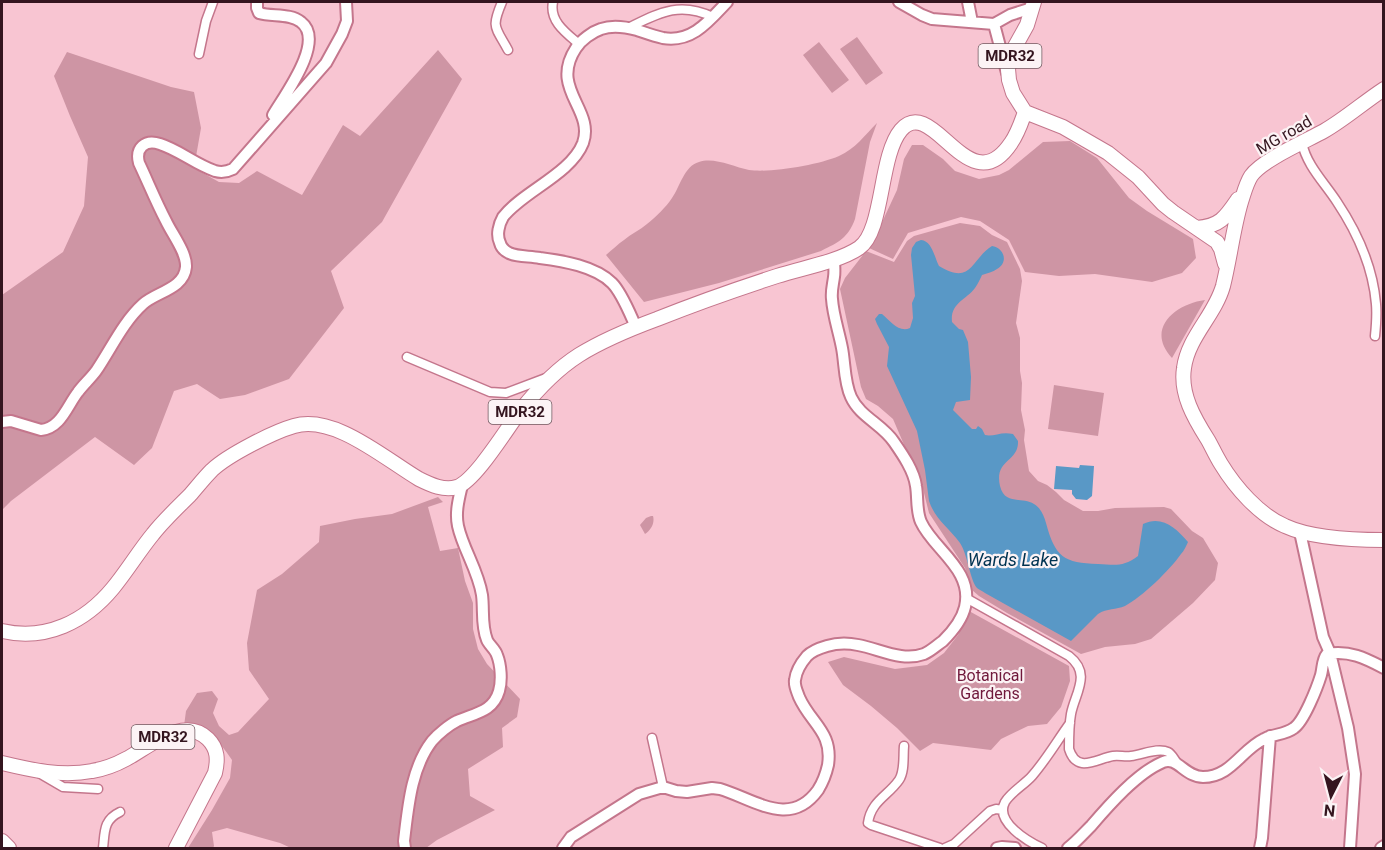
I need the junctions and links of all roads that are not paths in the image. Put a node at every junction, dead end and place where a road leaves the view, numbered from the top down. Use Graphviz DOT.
graph roads {
  1 [pos="213,2"];
  2 [pos="257,2"];
  3 [pos="346,2"];
  4 [pos="502,2"];
  5 [pos="553,2"];
  6 [pos="727,2"];
  7 [pos="899,2"];
  8 [pos="904,2"];
  9 [pos="968,2"];
  10 [pos="1033,5"];
  11 [pos="914,10"];
  12 [pos="713,17"];
  13 [pos="972,22"];
  14 [pos="994,24"];
  15 [pos="628,28"];
  16 [pos="579,44"];
  17 [pos="508,50"];
  18 [pos="199,54"];
  19 [pos="1009,80"];
  20 [pos="1383,89"];
  21 [pos="1025,112"];
  22 [pos="260,139"];
  23 [pos="1302,143"];
  24 [pos="1246,188"];
  25 [pos="1197,228"];
  26 [pos="834,259"];
  27 [pos="1226,269"];
  28 [pos="636,327"];
  29 [pos="1375,336"];
  30 [pos="407,357"];
  31 [pos="555,375"];
  32 [pos="2,422"];
  33 [pos="462,485"];
  34 [pos="1300,532"];
  35 [pos="1382,541"];
  36 [pos="966,598"];
  37 [pos="2,631"];
  38 [pos="1330,653"];
  39 [pos="1383,668"];
  40 [pos="1070,723"];
  41 [pos="1270,736"];
  42 [pos="652,738"];
  43 [pos="904,746"];
  44 [pos="2,763"];
  45 [pos="1177,763"];
  46 [pos="35,770"];
  47 [pos="663,788"];
  48 [pos="98,789"];
  49 [pos="1004,810"];
  50 [pos="120,812"];
  51 [pos="2,841"];
  52 [pos="9,849"];
  53 [pos="103,849"];
  54 [pos="176,849"];
  55 [pos="405,849"];
  56 [pos="562,849"];
  57 [pos="940,849"];
  58 [pos="945,849"];
  59 [pos="997,849"];
  60 [pos="1015,849"];
  61 [pos="1042,849"];
  62 [pos="1068,849"];
  63 [pos="1260,849"];
  64 [pos="1350,849"];
  1 -- 18 [label="street"];
  2 -- 22 [label="street"];
  3 -- 22 [label="street"];
  4 -- 17 [label="street"];
  5 -- 16 [label="street"];
  6 -- 12 [label="street"];
  7 -- 11 [label="street"];
  8 -- 11 [label="street"];
  9 -- 13 [label="street"];
  10 -- 14 [label="street"];
  10 -- 19 [label="main road, MDR32"];
  11 -- 13 [label="street"];
  12 -- 15 [label="street"];
  12 -- 15 [label="street"];
  13 -- 14 [label="street"];
  14 -- 19 [label="street"];
  15 -- 16 [label="street"];
  16 -- 28 [label="street"];
  19 -- 21 [label="main road, MDR32"];
  20 -- 23 [label="main road, MG road"];
  21 -- 25 [label="main road"];
  21 -- 26 [label="main road, MDR32"];
  22 -- 32 [label="street"];
  23 -- 24 [label="main road, MG road"];
  23 -- 29 [label="street"];
  24 -- 25 [label="main road"];
  24 -- 27 [label="main road, MG road"];
  25 -- 27 [label="main road"];
  26 -- 28 [label="main road, MDR32"];
  26 -- 36 [label="street"];
  27 -- 34 [label="main road, MG road"];
  28 -- 31 [label="main road, MDR32"];
  30 -- 31 [label="street"];
  31 -- 33 [label="main road, MDR32"];
  33 -- 37 [label="main road"];
  33 -- 55 [label="street"];
  34 -- 35 [label="main road, MG road"];
  34 -- 38 [label="street"];
  36 -- 40 [label="street"];
  36 -- 47 [label="street"];
  38 -- 39 [label="street"];
  38 -- 41 [label="street"];
  38 -- 64 [label="street"];
  40 -- 45 [label="street"];
  40 -- 49 [label="street"];
  41 -- 45 [label="street"];
  41 -- 63 [label="street"];
  42 -- 47 [label="street"];
  43 -- 57 [label="street"];
  44 -- 46 [label="main road, MDR32"];
  45 -- 62 [label="street"];
  46 -- 48 [label="street"];
  46 -- 54 [label="main road, MDR32"];
  47 -- 56 [label="street"];
  49 -- 58 [label="street"];
  49 -- 61 [label="street"];
  50 -- 53 [label="street"];
  51 -- 52 [label="main road"];
  59 -- 60 [label="street"];
}
